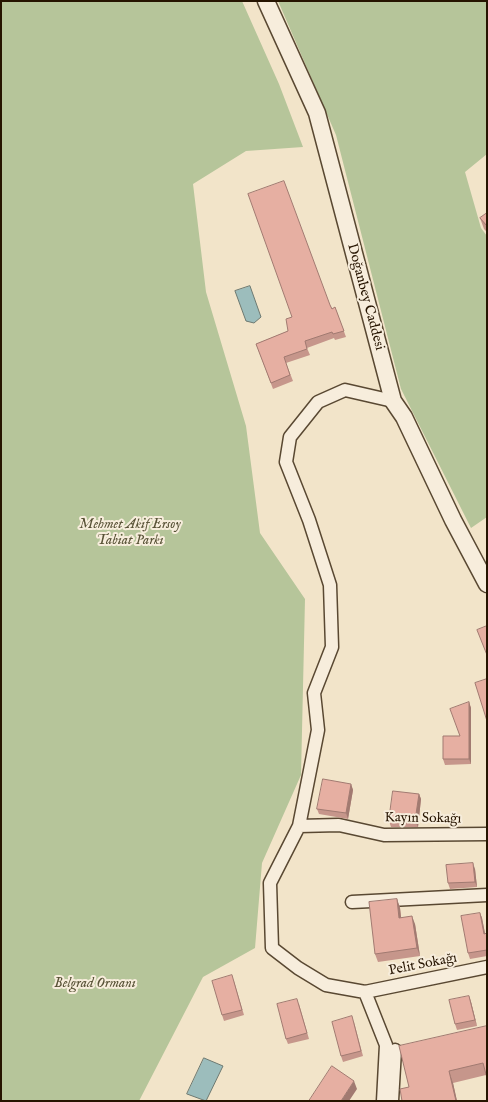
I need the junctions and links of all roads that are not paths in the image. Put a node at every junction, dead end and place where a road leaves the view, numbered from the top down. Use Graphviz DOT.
graph roads {
  1 [pos="266,1"];
  2 [pos="393,401"];
  3 [pos="487,584"];
  4 [pos="299,826"];
  5 [pos="487,834"];
  6 [pos="487,895"];
  7 [pos="352,902"];
  8 [pos="487,968"];
  9 [pos="364,992"];
  10 [pos="395,1051"];
  11 [pos="383,1101"];
  12 [pos="392,1101"];
  1 -- 2 [label="street, Doğanbey Caddesi"];
  2 -- 3 [label="street, Doğanbey Caddesi"];
  2 -- 4 [label="street"];
  4 -- 5 [label="street, Kayın Sokağı"];
  4 -- 9 [label="street"];
  6 -- 7 [label="street"];
  8 -- 9 [label="street, Pelit Sokağı"];
  9 -- 10 [label="street"];
  10 -- 11 [label="street"];
  10 -- 12 [label="street"];
}
